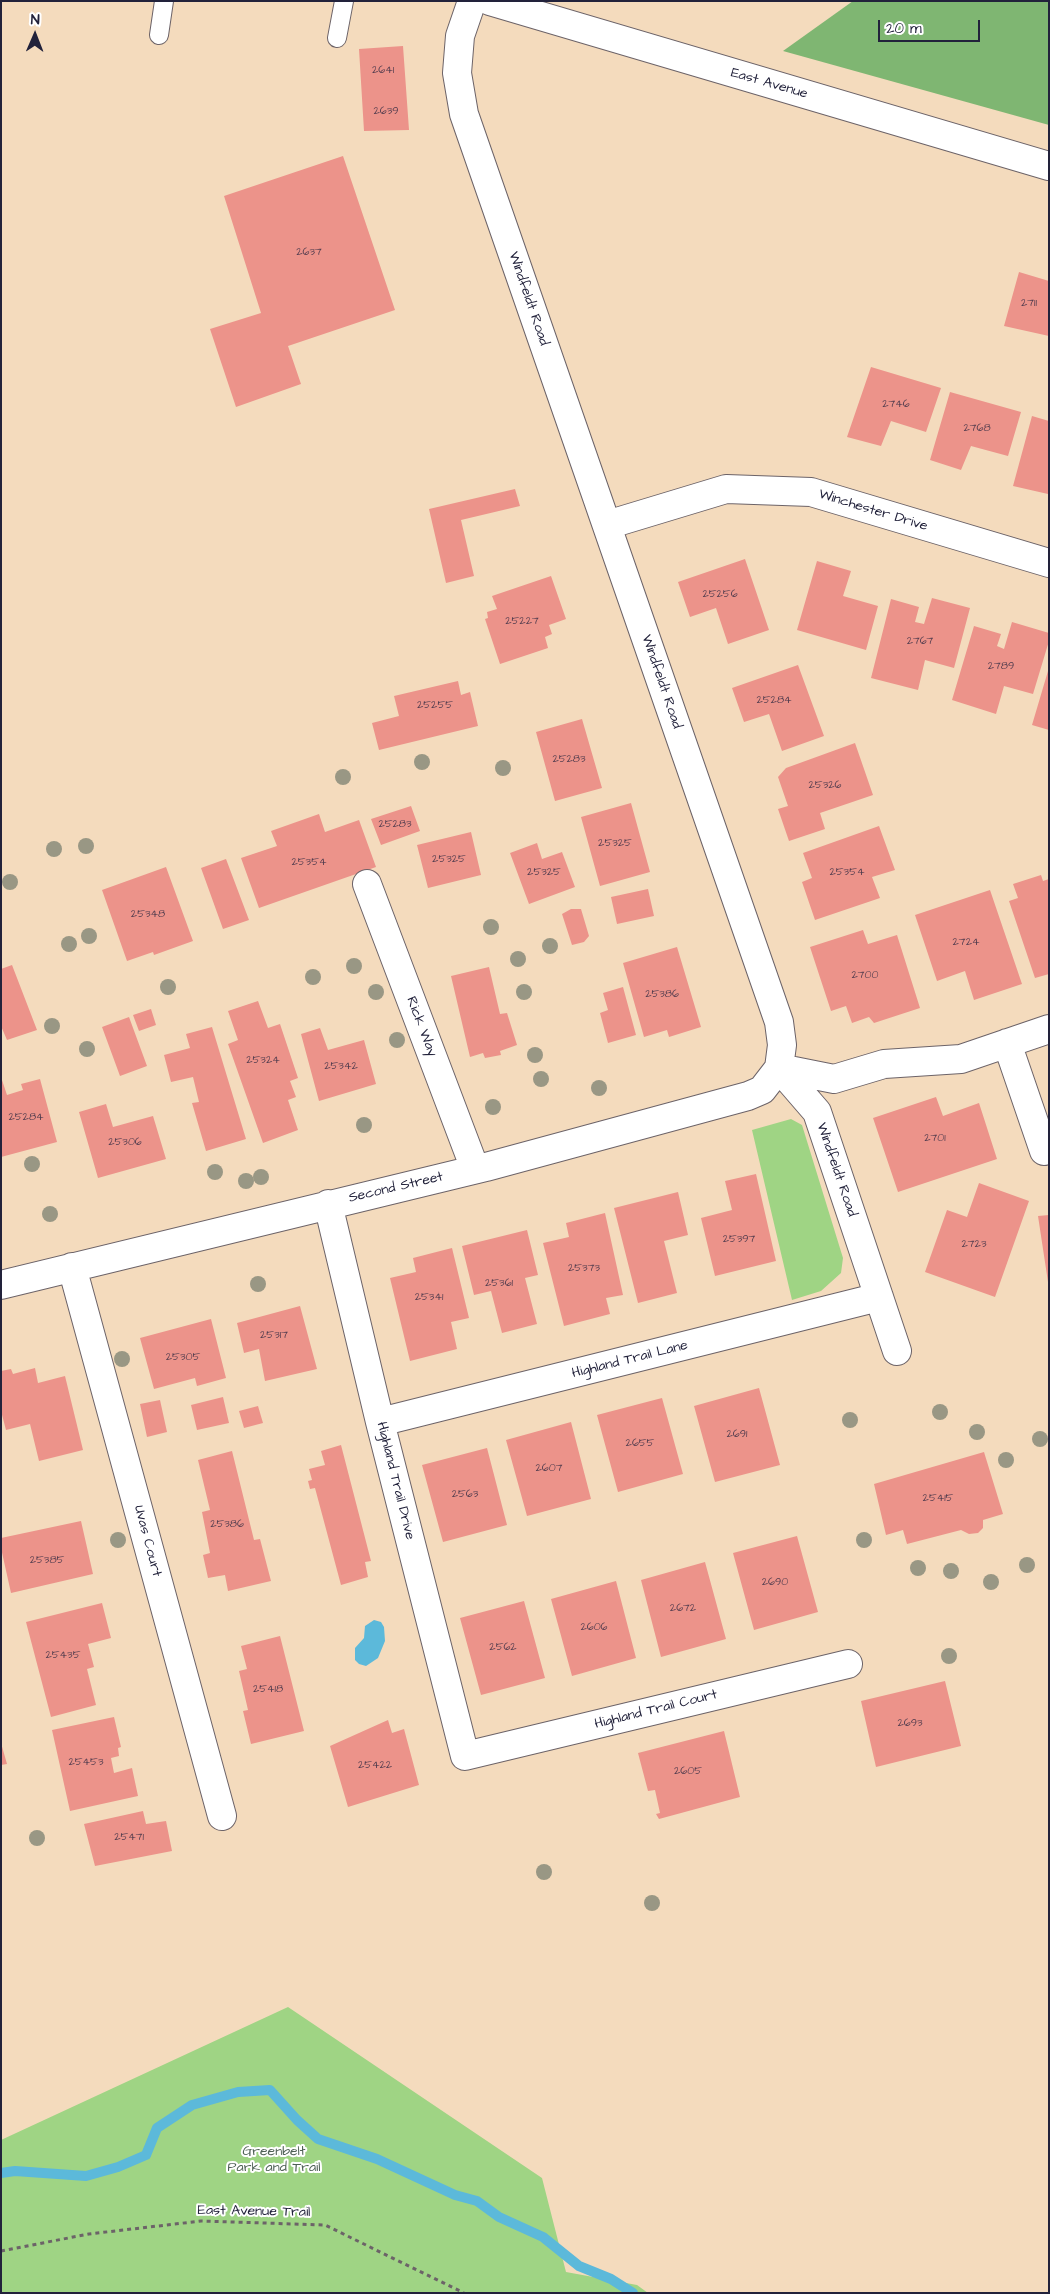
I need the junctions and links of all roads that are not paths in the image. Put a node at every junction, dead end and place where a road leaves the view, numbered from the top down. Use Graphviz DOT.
graph roads {
  1 [pos="164,1"];
  2 [pos="344,1"];
  3 [pos="472,1"];
  4 [pos="490,1"];
  5 [pos="160,36"];
  6 [pos="337,38"];
  7 [pos="1049,166"];
  8 [pos="607,525"];
  9 [pos="1049,563"];
  10 [pos="367,884"];
  11 [pos="1049,1029"];
  12 [pos="1007,1043"];
  13 [pos="779,1068"];
  14 [pos="1044,1150"];
  15 [pos="475,1169"];
  16 [pos="328,1204"];
  17 [pos="72,1267"];
  18 [pos="1,1285"];
  19 [pos="879,1297"];
  20 [pos="897,1352"];
  21 [pos="380,1422"];
  22 [pos="848,1664"];
  23 [pos="465,1756"];
  24 [pos="222,1816"];
  1 -- 5 [label="lane"];
  2 -- 6 [label="lane"];
  3 -- 8 [label="street, Windfeldt Road"];
  4 -- 7 [label="street, East Avenue"];
  8 -- 9 [label="street, Winchester Drive"];
  8 -- 13 [label="street, Windfeldt Road"];
  10 -- 15 [label="street, Rick Way"];
  11 -- 12 [label="street"];
  12 -- 13 [label="street"];
  12 -- 14 [label="street"];
  13 -- 15 [label="street, Second Street"];
  13 -- 19 [label="street, Windfeldt Road"];
  15 -- 16 [label="street, Second Street"];
  16 -- 17 [label="street, Second Street"];
  16 -- 21 [label="street, Highland Trail Drive"];
  17 -- 18 [label="street, Second Street"];
  17 -- 24 [label="street, Uvas Court"];
  19 -- 20 [label="street, Windfeldt Road"];
  19 -- 21 [label="street, Highland Trail Lane"];
  21 -- 23 [label="street, Highland Trail Drive"];
  22 -- 23 [label="street, Highland Trail Court"];
}
